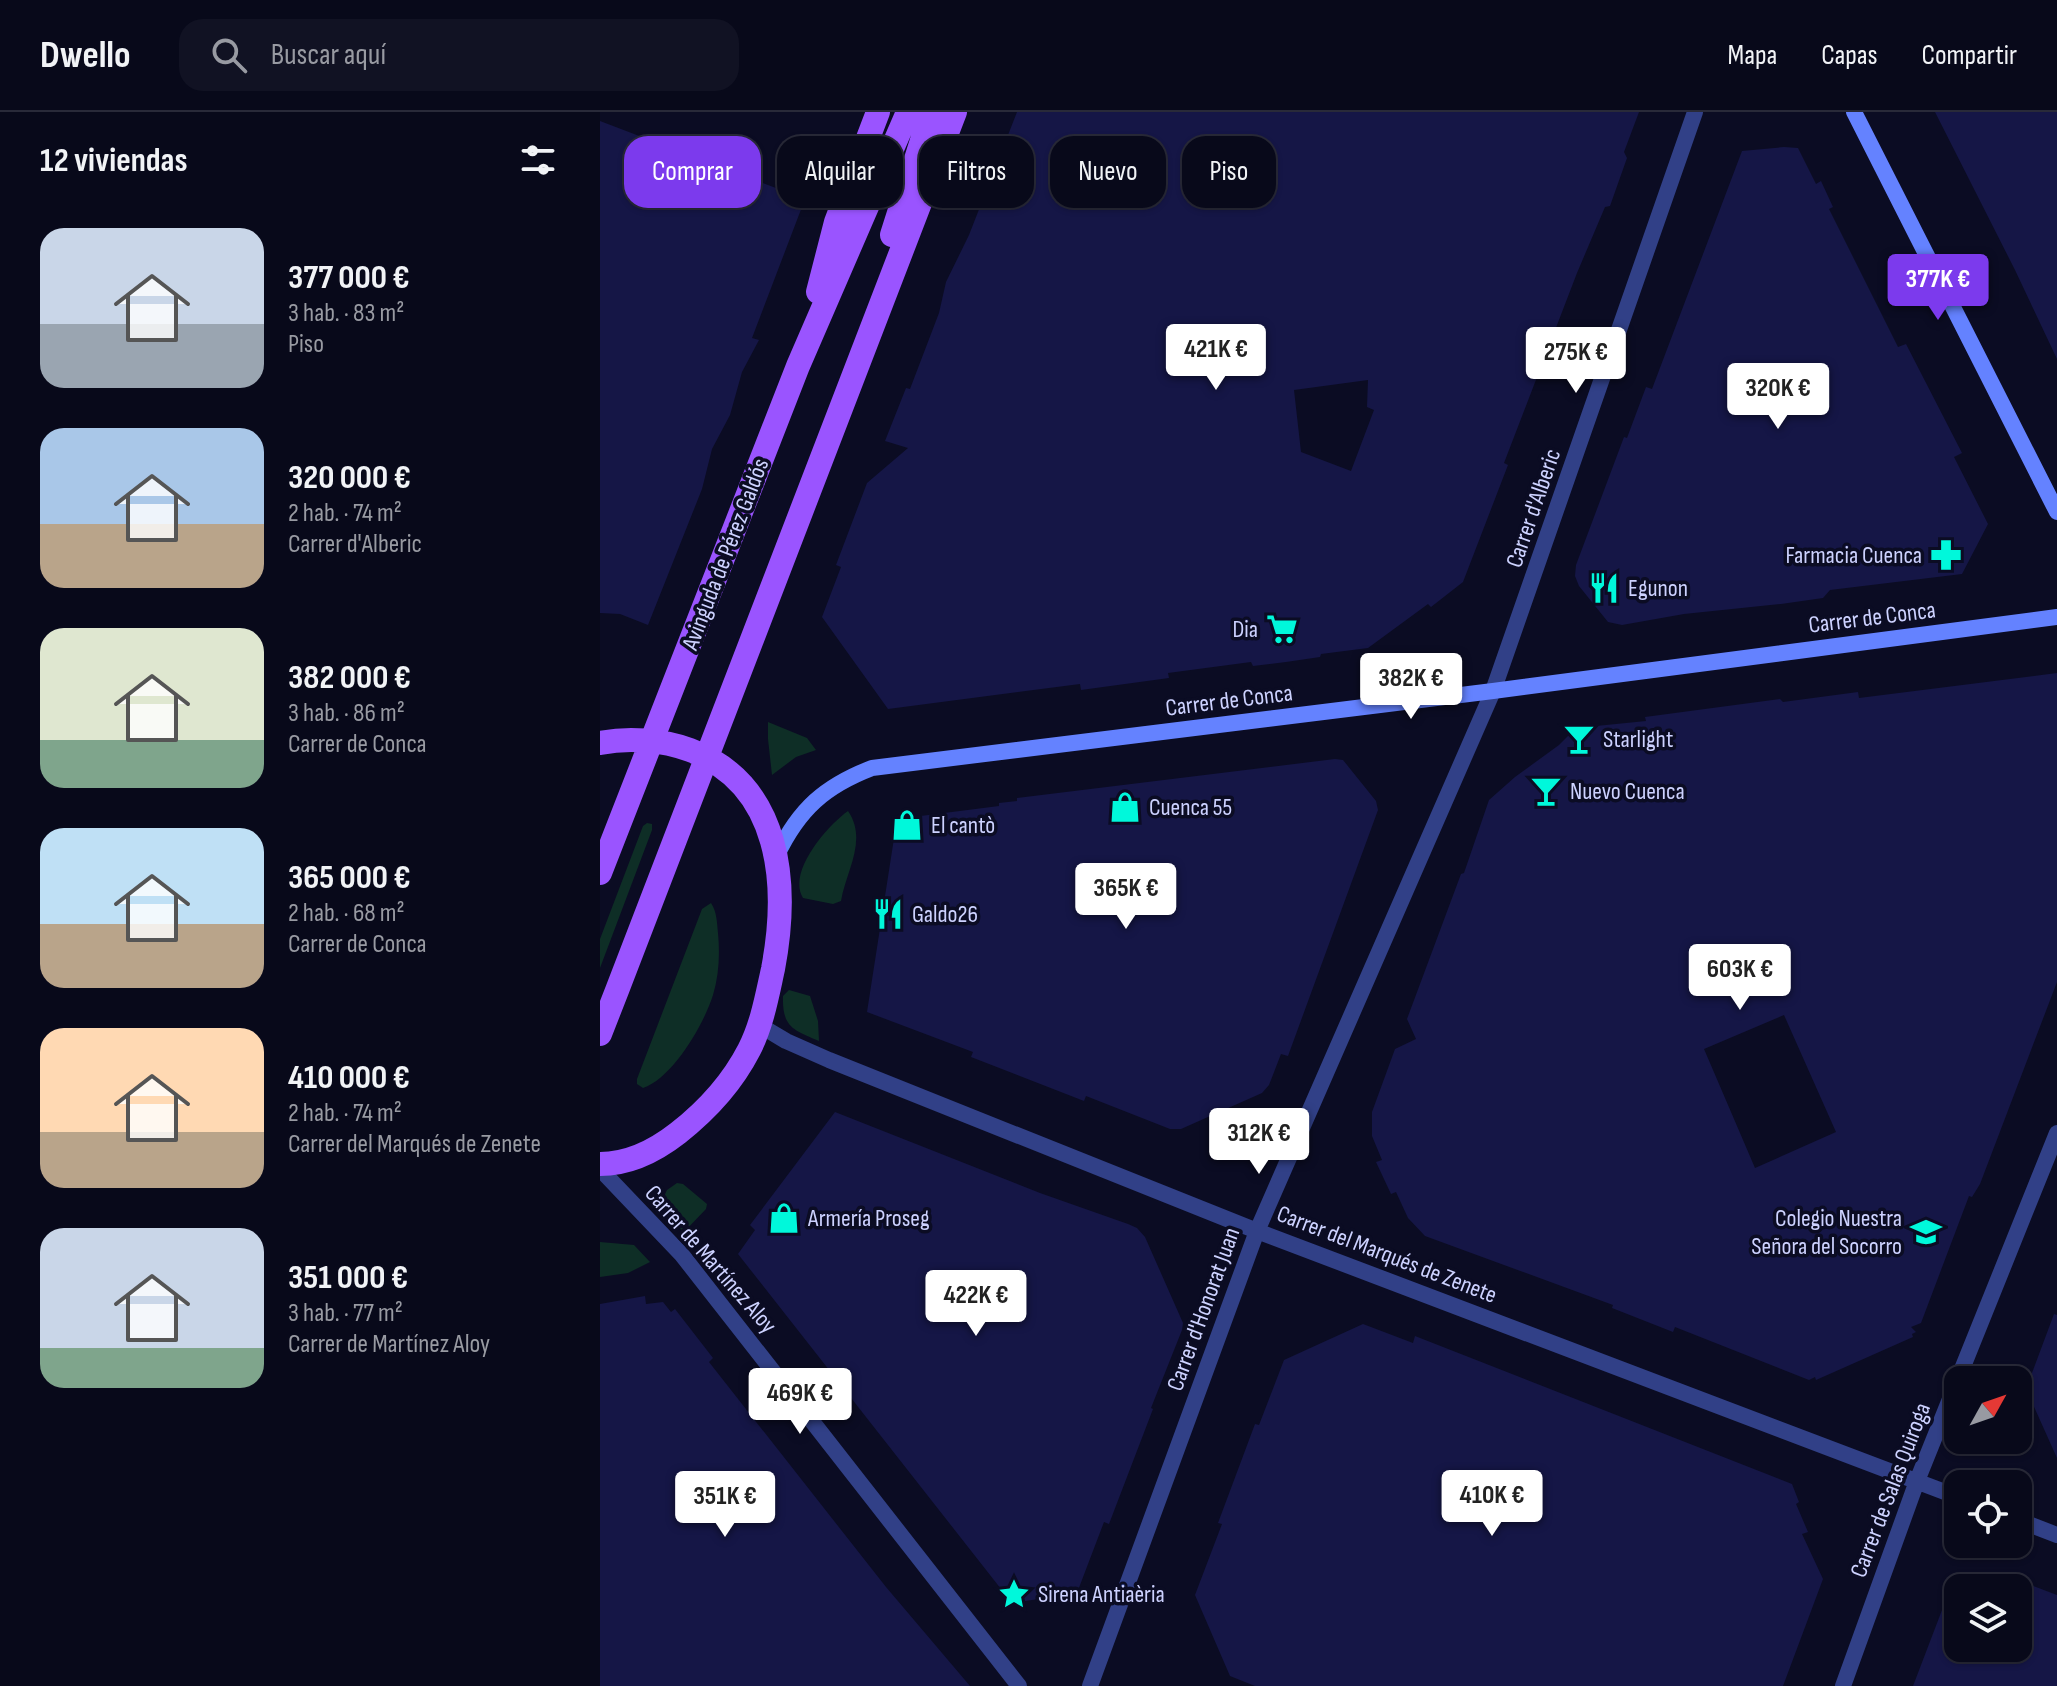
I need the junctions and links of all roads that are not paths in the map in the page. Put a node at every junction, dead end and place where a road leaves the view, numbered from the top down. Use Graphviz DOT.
graph roads {
  1 [pos="878,112"];
  2 [pos="908,112"];
  3 [pos="931,112"];
  4 [pos="955,112"];
  5 [pos="1695,112"];
  6 [pos="1854,112"];
  7 [pos="798,366"];
  8 [pos="844,394"];
  9 [pos="2057,512"];
  10 [pos="2057,617"];
  11 [pos="1493,691"];
  12 [pos="652,741"];
  13 [pos="601,742"];
  14 [pos="708,758"];
  15 [pos="777,855"];
  16 [pos="600,873"];
  17 [pos="759,1025"];
  18 [pos="600,1034"];
  19 [pos="2057,1133"];
  20 [pos="600,1167"];
  21 [pos="1257,1231"];
  22 [pos="1917,1481"];
  23 [pos="1944,1492"];
  24 [pos="2032,1525"];
  25 [pos="2057,1535"];
  26 [pos="1019,1686"];
  27 [pos="1090,1686"];
  28 [pos="1843,1686"];
  1 -- 7 [label="main road, Avinguda de Pérez Galdós"];
  2 -- 7 [label="main road, Avinguda de Pérez Galdós"];
  3 -- 8 [label="main road"];
  4 -- 8 [label="main road"];
  5 -- 11 [label="street, Carrer d'Alberic"];
  6 -- 9 [label="street"];
  7 -- 12 [label="main road, Avinguda de Pérez Galdós"];
  8 -- 14 [label="main road"];
  10 -- 11 [label="street, Carrer de Conca"];
  11 -- 15 [label="street, Carrer de Conca"];
  11 -- 21 [label="street, Carrer d'Honorat Juan"];
  12 -- 13 [label="main road"];
  12 -- 14 [label="main road"];
  12 -- 16 [label="main road, Avinguda de Pérez Galdós"];
  14 -- 15 [label="main road"];
  14 -- 18 [label="main road"];
  15 -- 17 [label="main road"];
  17 -- 20 [label="main road"];
  17 -- 21 [label="street, Carrer del Marqués de Zenete"];
  19 -- 22 [label="street, Carrer de Salas Quiroga"];
  20 -- 26 [label="street, Carrer de Martínez Aloy"];
  21 -- 22 [label="street, Carrer del Marqués de Zenete"];
  21 -- 27 [label="street, Carrer d'Honorat Juan"];
  22 -- 23 [label="street, Carrer del Marqués de Zenete"];
  22 -- 28 [label="street, Carrer de Salas Quiroga"];
  24 -- 25 [label="street"];
}
